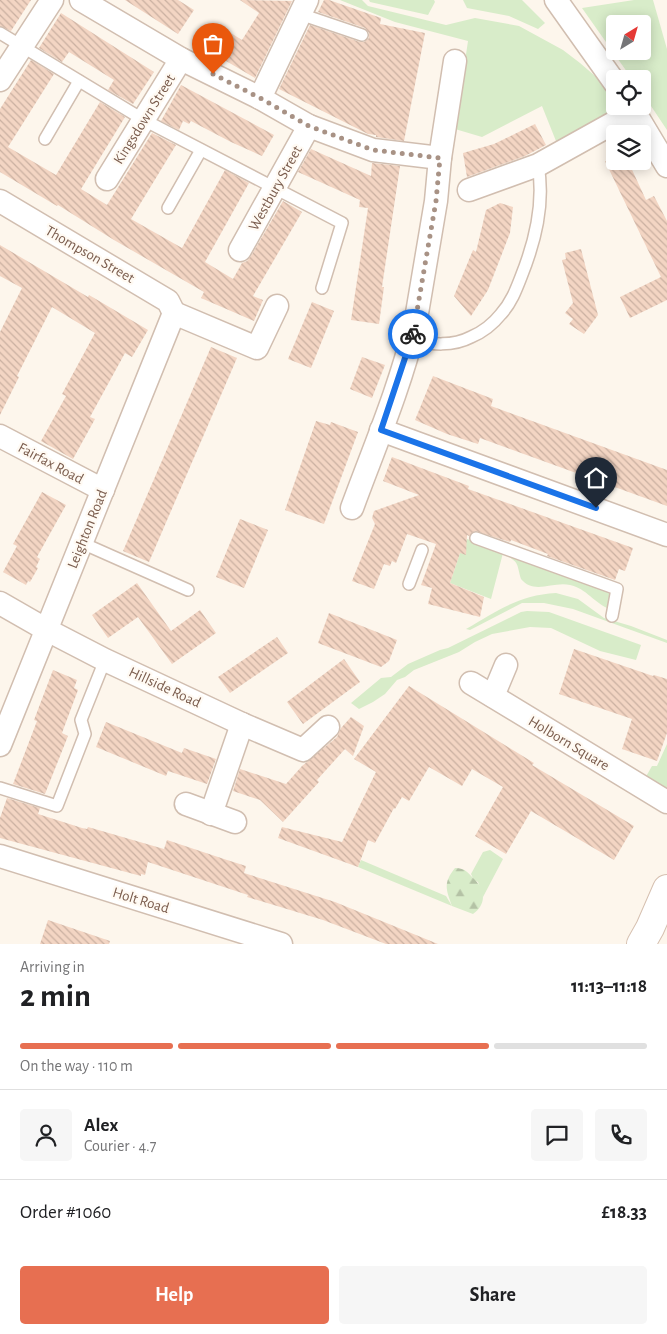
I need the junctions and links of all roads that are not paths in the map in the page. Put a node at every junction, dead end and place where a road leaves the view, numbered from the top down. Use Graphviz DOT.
graph roads {
  1 [pos="52,0"];
  2 [pos="81,0"];
  3 [pos="556,0"];
  4 [pos="303,7"];
  5 [pos="0,32"];
  6 [pos="362,35"];
  7 [pos="22,45"];
  8 [pos="181,59"];
  9 [pos="455,61"];
  10 [pos="606,70"];
  11 [pos="0,80"];
  12 [pos="79,81"];
  13 [pos="260,98"];
  14 [pos="623,115"];
  15 [pos="637,115"];
  16 [pos="144,120"];
  17 [pos="309,126"];
  18 [pos="45,139"];
  19 [pos="201,150"];
  20 [pos="440,158"];
  21 [pos="538,165"];
  22 [pos="667,166"];
  23 [pos="107,179"];
  24 [pos="275,187"];
  25 [pos="469,190"];
  26 [pos="0,201"];
  27 [pos="168,208"];
  28 [pos="240,250"];
  29 [pos="322,288"];
  30 [pos="277,306"];
  31 [pos="174,313"];
  32 [pos="411,341"];
  33 [pos="381,430"];
  34 [pos="0,436"];
  35 [pos="103,490"];
  36 [pos="352,508"];
  37 [pos="667,534"];
  38 [pos="476,538"];
  39 [pos="82,543"];
  40 [pos="422,550"];
  41 [pos="409,584"];
  42 [pos="188,590"];
  43 [pos="0,603"];
  44 [pos="612,616"];
  45 [pos="47,630"];
  46 [pos="106,660"];
  47 [pos="506,665"];
  48 [pos="471,682"];
  49 [pos="493,696"];
  50 [pos="242,724"];
  51 [pos="328,727"];
  52 [pos="0,745"];
  53 [pos="0,788"];
  54 [pos="667,802"];
  55 [pos="186,804"];
  56 [pos="211,814"];
  57 [pos="235,822"];
  58 [pos="0,856"];
  59 [pos="667,889"];
  60 [pos="281,944"];
  61 [pos="641,944"];
  1 -- 7 [label="street"];
  2 -- 8 [label="street"];
  3 -- 10 [label="street"];
  4 -- 6 [label="lane"];
  4 -- 13 [label="street"];
  5 -- 7 [label="lane"];
  7 -- 11 [label="street"];
  7 -- 12 [label="lane"];
  8 -- 13 [label="street"];
  8 -- 16 [label="street, Kingsdown Street"];
  9 -- 20 [label="street"];
  12 -- 16 [label="lane"];
  12 -- 18 [label="lane"];
  13 -- 17 [label="street"];
  14 -- 21 [label="street"];
  15 -- 22 [label="street"];
  16 -- 19 [label="lane"];
  16 -- 23 [label="street, Kingsdown Street"];
  17 -- 20 [label="street"];
  17 -- 24 [label="street, Westbury Street"];
  19 -- 24 [label="lane"];
  19 -- 27 [label="lane"];
  20 -- 32 [label="street"];
  21 -- 25 [label="street"];
  21 -- 32 [label="lane"];
  24 -- 28 [label="street, Westbury Street"];
  24 -- 29 [label="lane"];
  26 -- 31 [label="street, Thompson Street"];
  30 -- 31 [label="street"];
  31 -- 35 [label="street, Leighton Road"];
  32 -- 33 [label="street"];
  33 -- 36 [label="street"];
  33 -- 37 [label="street"];
  34 -- 35 [label="street, Fairfax Road"];
  35 -- 39 [label="street, Leighton Road"];
  38 -- 44 [label="lane"];
  39 -- 42 [label="lane"];
  39 -- 45 [label="street, Leighton Road"];
  40 -- 41 [label="lane"];
  43 -- 45 [label="street, Hillside Road"];
  45 -- 46 [label="street, Hillside Road"];
  45 -- 52 [label="street, Leighton Road"];
  46 -- 50 [label="street, Hillside Road"];
  46 -- 53 [label="lane"];
  47 -- 49 [label="street"];
  48 -- 49 [label="street, Holborn Square"];
  49 -- 54 [label="street, Holborn Square"];
  50 -- 51 [label="street, Hillside Road"];
  50 -- 56 [label="street"];
  55 -- 56 [label="street"];
  56 -- 57 [label="street"];
  58 -- 60 [label="street, Holt Road"];
  59 -- 61 [label="main road"];
}
